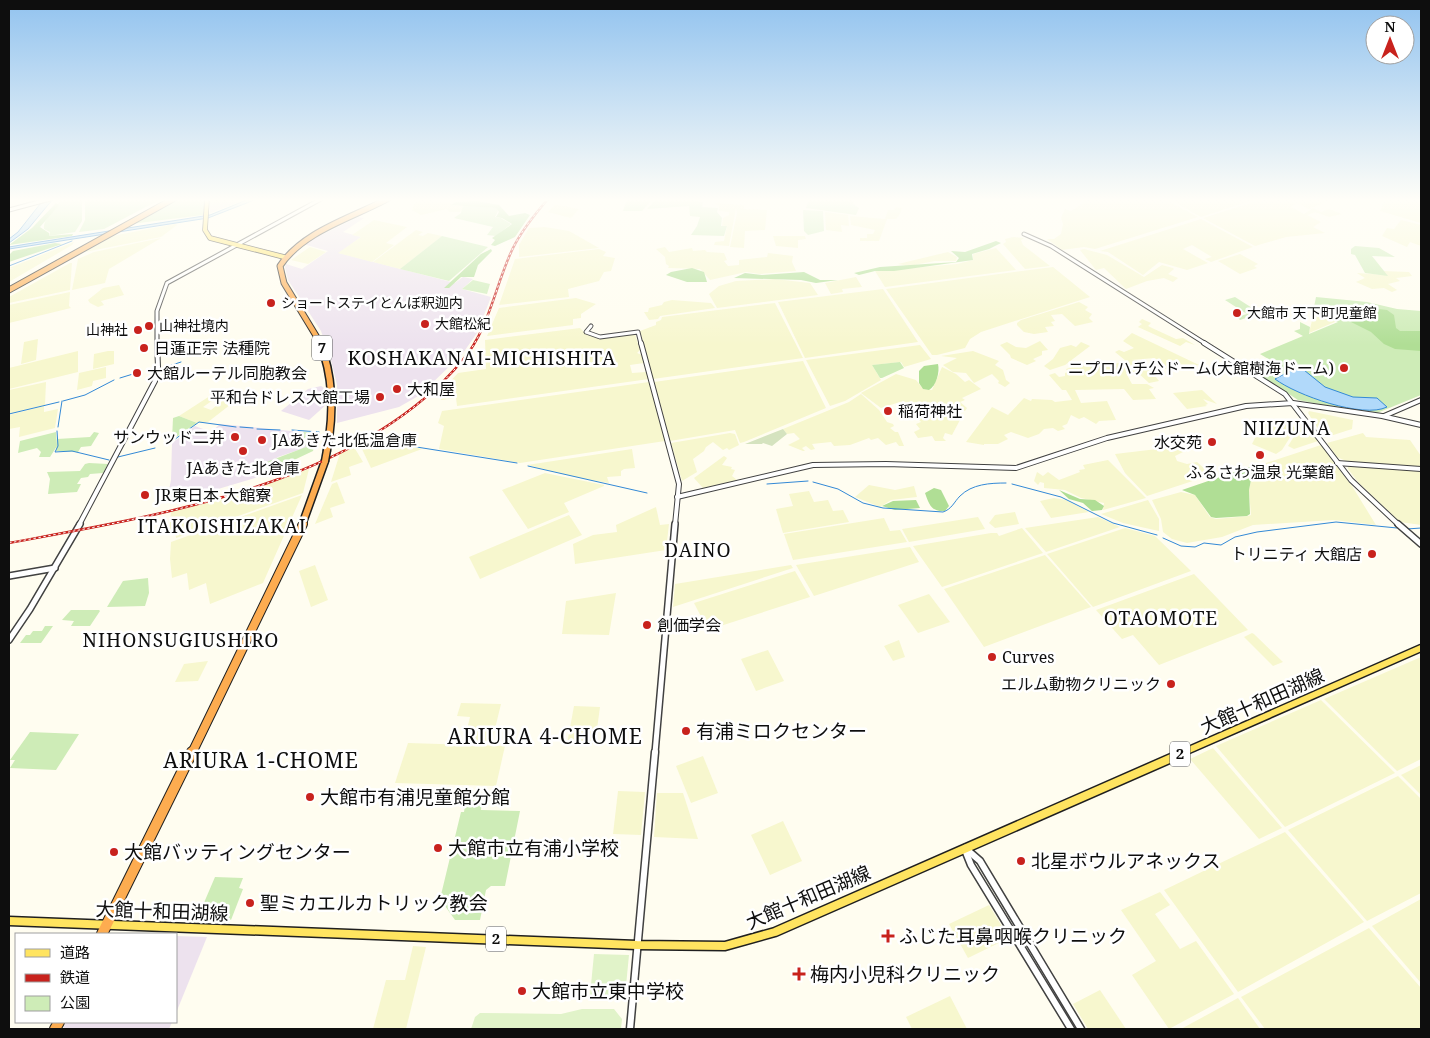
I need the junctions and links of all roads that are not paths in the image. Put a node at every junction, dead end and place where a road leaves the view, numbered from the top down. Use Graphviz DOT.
graph roads {
  1 [pos="83,247"];
  2 [pos="231,247"];
  3 [pos="245,247"];
  4 [pos="295,247"];
  5 [pos="1053,247"];
  6 [pos="284,257"];
  7 [pos="9,289"];
  8 [pos="590,326"];
  9 [pos="1421,400"];
  10 [pos="1293,403"];
  11 [pos="1382,416"];
  12 [pos="1421,425"];
  13 [pos="1338,463"];
  14 [pos="1421,469"];
  15 [pos="678,497"];
  16 [pos="1421,544"];
  17 [pos="55,568"];
  18 [pos="9,576"];
  19 [pos="9,640"];
  20 [pos="1421,648"];
  21 [pos="964,847"];
  22 [pos="9,921"];
  23 [pos="104,930"];
  24 [pos="637,945"];
  25 [pos="630,1029"];
  26 [pos="1071,1029"];
  27 [pos="1081,1029"];
  1 -- 7 [label="highway"];
  2 -- 17 [label="street"];
  3 -- 6 [label="main road"];
  4 -- 6 [label="highway"];
  5 -- 10 [label="street"];
  6 -- 23 [label="highway, 7, bridge"];
  8 -- 15 [label="street"];
  9 -- 11 [label="street"];
  10 -- 11 [label="street"];
  10 -- 13 [label="street"];
  10 -- 15 [label="street"];
  11 -- 12 [label="street"];
  13 -- 14 [label="street"];
  13 -- 16 [label="street"];
  15 -- 24 [label="street"];
  17 -- 18 [label="street"];
  17 -- 19 [label="street"];
  20 -- 21 [label="main road, 大館十和田湖線 / 2"];
  21 -- 24 [label="main road, 大館十和田湖線 / 2"];
  21 -- 26 [label="street"];
  21 -- 27 [label="street"];
  22 -- 23 [label="main road, 大館十和田湖線 / 2"];
  23 -- 24 [label="main road, 大館十和田湖線 / 2"];
  24 -- 25 [label="street"];
}
